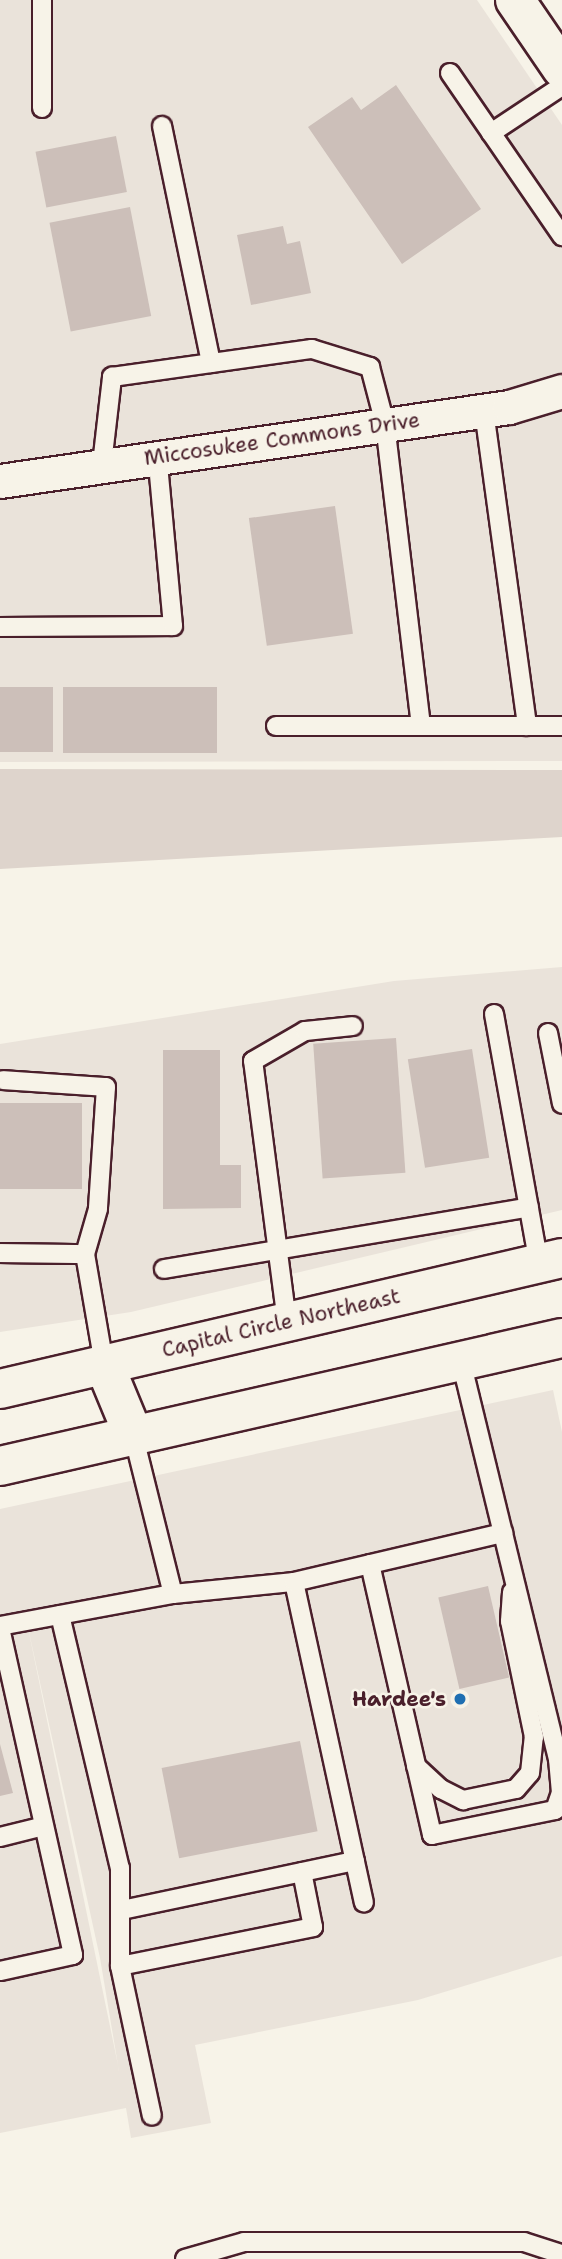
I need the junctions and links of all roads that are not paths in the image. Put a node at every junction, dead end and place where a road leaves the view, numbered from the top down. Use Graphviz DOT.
graph roads {
  1 [pos="42,0"];
  2 [pos="515,0"];
  3 [pos="562,68"];
  4 [pos="450,73"];
  5 [pos="562,86"];
  6 [pos="42,108"];
  7 [pos="162,126"];
  8 [pos="491,133"];
  9 [pos="562,236"];
  10 [pos="211,363"];
  11 [pos="562,391"];
  12 [pos="484,411"];
  13 [pos="385,424"];
  14 [pos="157,455"];
  15 [pos="102,464"];
  16 [pos="0,481"];
  17 [pos="0,627"];
  18 [pos="276,726"];
  19 [pos="421,726"];
  20 [pos="527,726"];
  21 [pos="562,726"];
  22 [pos="494,1014"];
  23 [pos="353,1026"];
  24 [pos="548,1033"];
  25 [pos="3,1080"];
  26 [pos="562,1104"];
  27 [pos="529,1207"];
  28 [pos="277,1250"];
  29 [pos="0,1253"];
  30 [pos="85,1254"];
  31 [pos="551,1261"];
  32 [pos="164,1269"];
  33 [pos="287,1322"];
  34 [pos="562,1338"];
  35 [pos="461,1361"];
  36 [pos="104,1364"];
  37 [pos="0,1388"];
  38 [pos="133,1434"];
  39 [pos="0,1465"];
  40 [pos="503,1533"];
  41 [pos="370,1564"];
  42 [pos="513,1575"];
  43 [pos="294,1581"];
  44 [pos="173,1594"];
  45 [pos="60,1615"];
  46 [pos="0,1627"];
  47 [pos="416,1766"];
  48 [pos="44,1826"];
  49 [pos="0,1837"];
  50 [pos="355,1861"];
  51 [pos="302,1872"];
  52 [pos="363,1902"];
  53 [pos="122,1910"];
  54 [pos="120,1966"];
  55 [pos="0,1971"];
  56 [pos="152,2116"];
  57 [pos="402,2250"];
  58 [pos="562,2254"];
  59 [pos="185,2259"];
  1 -- 6 [label="lane"];
  2 -- 3 [label="main road"];
  4 -- 8 [label="lane"];
  5 -- 8 [label="lane"];
  7 -- 10 [label="lane"];
  8 -- 9 [label="lane"];
  10 -- 13 [label="lane"];
  10 -- 15 [label="lane"];
  11 -- 12 [label="street, Miccosukee Commons Drive"];
  12 -- 13 [label="street, Miccosukee Commons Drive"];
  12 -- 20 [label="lane"];
  13 -- 14 [label="street, Miccosukee Commons Drive"];
  13 -- 19 [label="lane"];
  14 -- 15 [label="street, Miccosukee Commons Drive"];
  14 -- 17 [label="lane"];
  15 -- 16 [label="street, Miccosukee Commons Drive"];
  18 -- 19 [label="lane"];
  19 -- 20 [label="lane"];
  20 -- 21 [label="lane"];
  22 -- 27 [label="lane"];
  23 -- 28 [label="lane"];
  24 -- 26 [label="lane"];
  25 -- 30 [label="lane"];
  27 -- 28 [label="lane"];
  27 -- 31 [label="lane"];
  28 -- 32 [label="lane"];
  28 -- 33 [label="lane"];
  29 -- 30 [label="lane"];
  30 -- 36 [label="lane"];
  31 -- 33 [label="main road, Capital Circle Northeast"];
  33 -- 36 [label="main road, Capital Circle Northeast"];
  34 -- 35 [label="main road"];
  35 -- 38 [label="main road"];
  35 -- 40 [label="lane"];
  36 -- 37 [label="main road, Capital Circle Northeast"];
  36 -- 38 [label="main road"];
  38 -- 39 [label="main road"];
  38 -- 44 [label="lane"];
  40 -- 41 [label="lane"];
  40 -- 42 [label="lane"];
  41 -- 43 [label="lane"];
  41 -- 47 [label="lane"];
  42 -- 47 [label="lane"];
  42 -- 47 [label="lane"];
  43 -- 44 [label="lane"];
  43 -- 50 [label="lane"];
  44 -- 45 [label="lane"];
  45 -- 46 [label="lane"];
  45 -- 53 [label="lane"];
  46 -- 48 [label="lane"];
  48 -- 49 [label="lane"];
  48 -- 55 [label="lane"];
  50 -- 51 [label="lane"];
  50 -- 52 [label="lane"];
  51 -- 53 [label="lane"];
  51 -- 54 [label="lane"];
  53 -- 54 [label="lane"];
  54 -- 56 [label="lane"];
  57 -- 58 [label="lane"];
  57 -- 59 [label="lane"];
}
